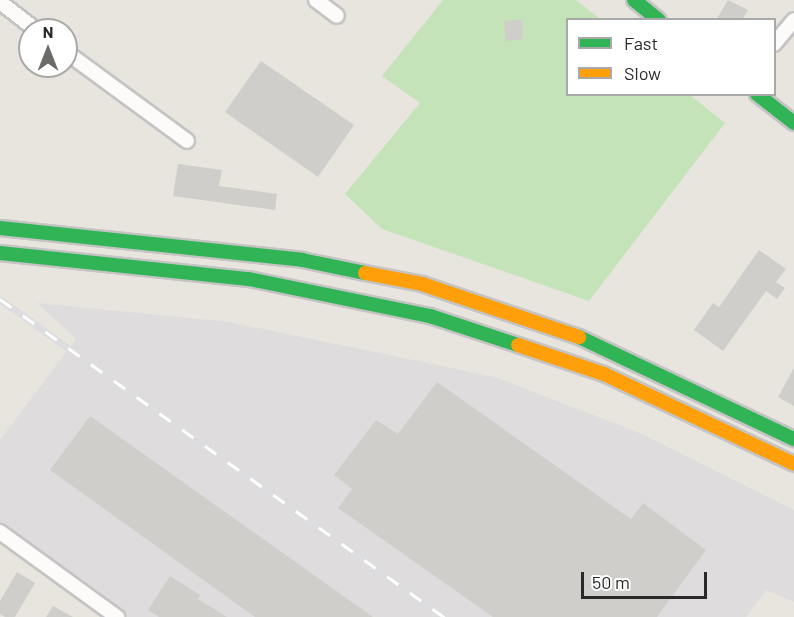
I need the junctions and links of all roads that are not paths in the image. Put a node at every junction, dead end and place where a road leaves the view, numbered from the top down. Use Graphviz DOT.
graph roads {
  1 [pos="316,0"];
  2 [pos="634,0"];
  3 [pos="0,2"];
  4 [pos="337,16"];
  5 [pos="21,18"];
  6 [pos="656,18"];
  7 [pos="794,20"];
  8 [pos="776,42"];
  9 [pos="78,61"];
  10 [pos="760,96"];
  11 [pos="794,123"];
  12 [pos="187,141"];
  13 [pos="0,228"];
  14 [pos="6,254"];
  15 [pos="794,439"];
  16 [pos="794,464"];
  17 [pos="0,532"];
  18 [pos="117,617"];
  1 -- 4 [label="street"];
  2 -- 6 [label="main road"];
  3 -- 5 [label="street"];
  7 -- 8 [label="street"];
  9 -- 12 [label="street"];
  10 -- 11 [label="main road"];
  13 -- 15 [label="main road"];
  14 -- 16 [label="main road"];
  17 -- 18 [label="street"];
}
